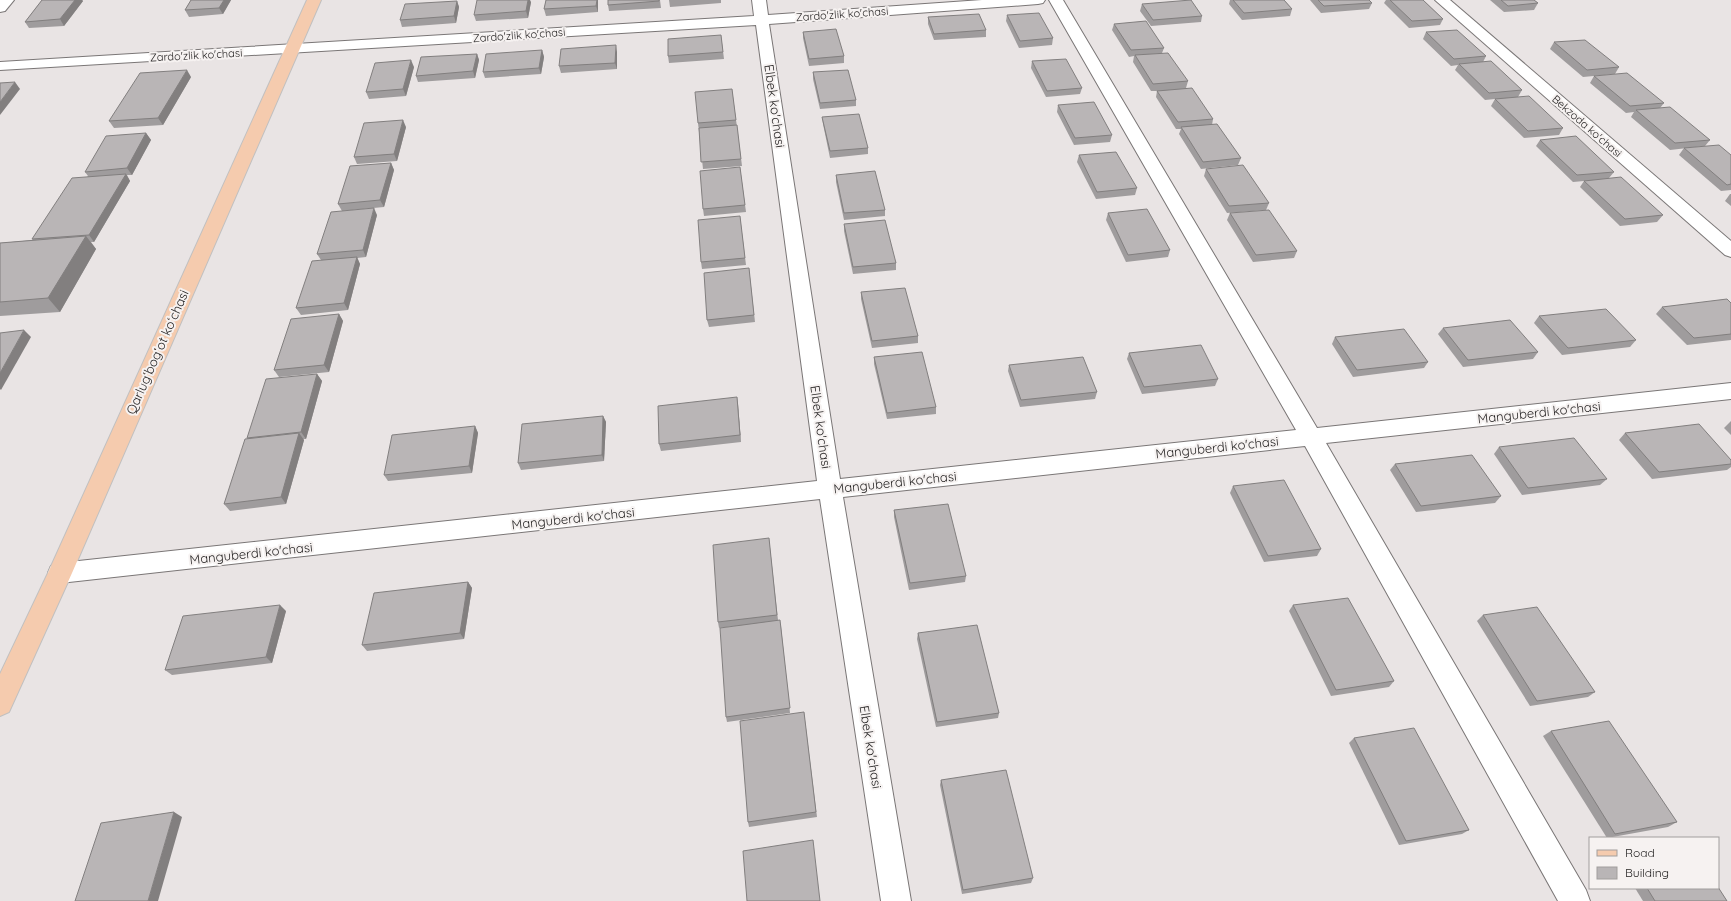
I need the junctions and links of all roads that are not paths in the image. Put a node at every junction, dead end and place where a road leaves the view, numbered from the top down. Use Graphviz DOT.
graph roads {
  1 [pos="7,0"];
  2 [pos="314,0"];
  3 [pos="1038,0"];
  4 [pos="1056,0"];
  5 [pos="1442,0"];
  6 [pos="0,8"];
  7 [pos="761,10"];
  8 [pos="291,49"];
  9 [pos="0,66"];
  10 [pos="1731,251"];
  11 [pos="1731,391"];
  12 [pos="1311,437"];
  13 [pos="830,490"];
  14 [pos="60,573"];
  15 [pos="0,703"];
  16 [pos="896,901"];
  17 [pos="1575,901"];
  1 -- 6 [label="street"];
  2 -- 8 [label="main road, Qarlug‘bog‘ot ko‘chasi"];
  3 -- 7 [label="street, Zardo'zlik ko'chasi"];
  4 -- 12 [label="street"];
  5 -- 10 [label="street, Bekzoda ko'chasi"];
  7 -- 8 [label="street, Zardo'zlik ko'chasi"];
  7 -- 13 [label="street, Elbek ko'chasi"];
  8 -- 9 [label="street, Zardo'zlik ko'chasi"];
  8 -- 14 [label="main road, Qarlug‘bog‘ot ko‘chasi"];
  11 -- 12 [label="street, Manguberdi ko'chasi"];
  12 -- 13 [label="street, Manguberdi ko'chasi"];
  12 -- 17 [label="street"];
  13 -- 14 [label="street, Manguberdi ko'chasi"];
  13 -- 16 [label="street, Elbek ko'chasi"];
  14 -- 15 [label="main road, Qarlug‘bog‘ot ko‘chasi"];
}
